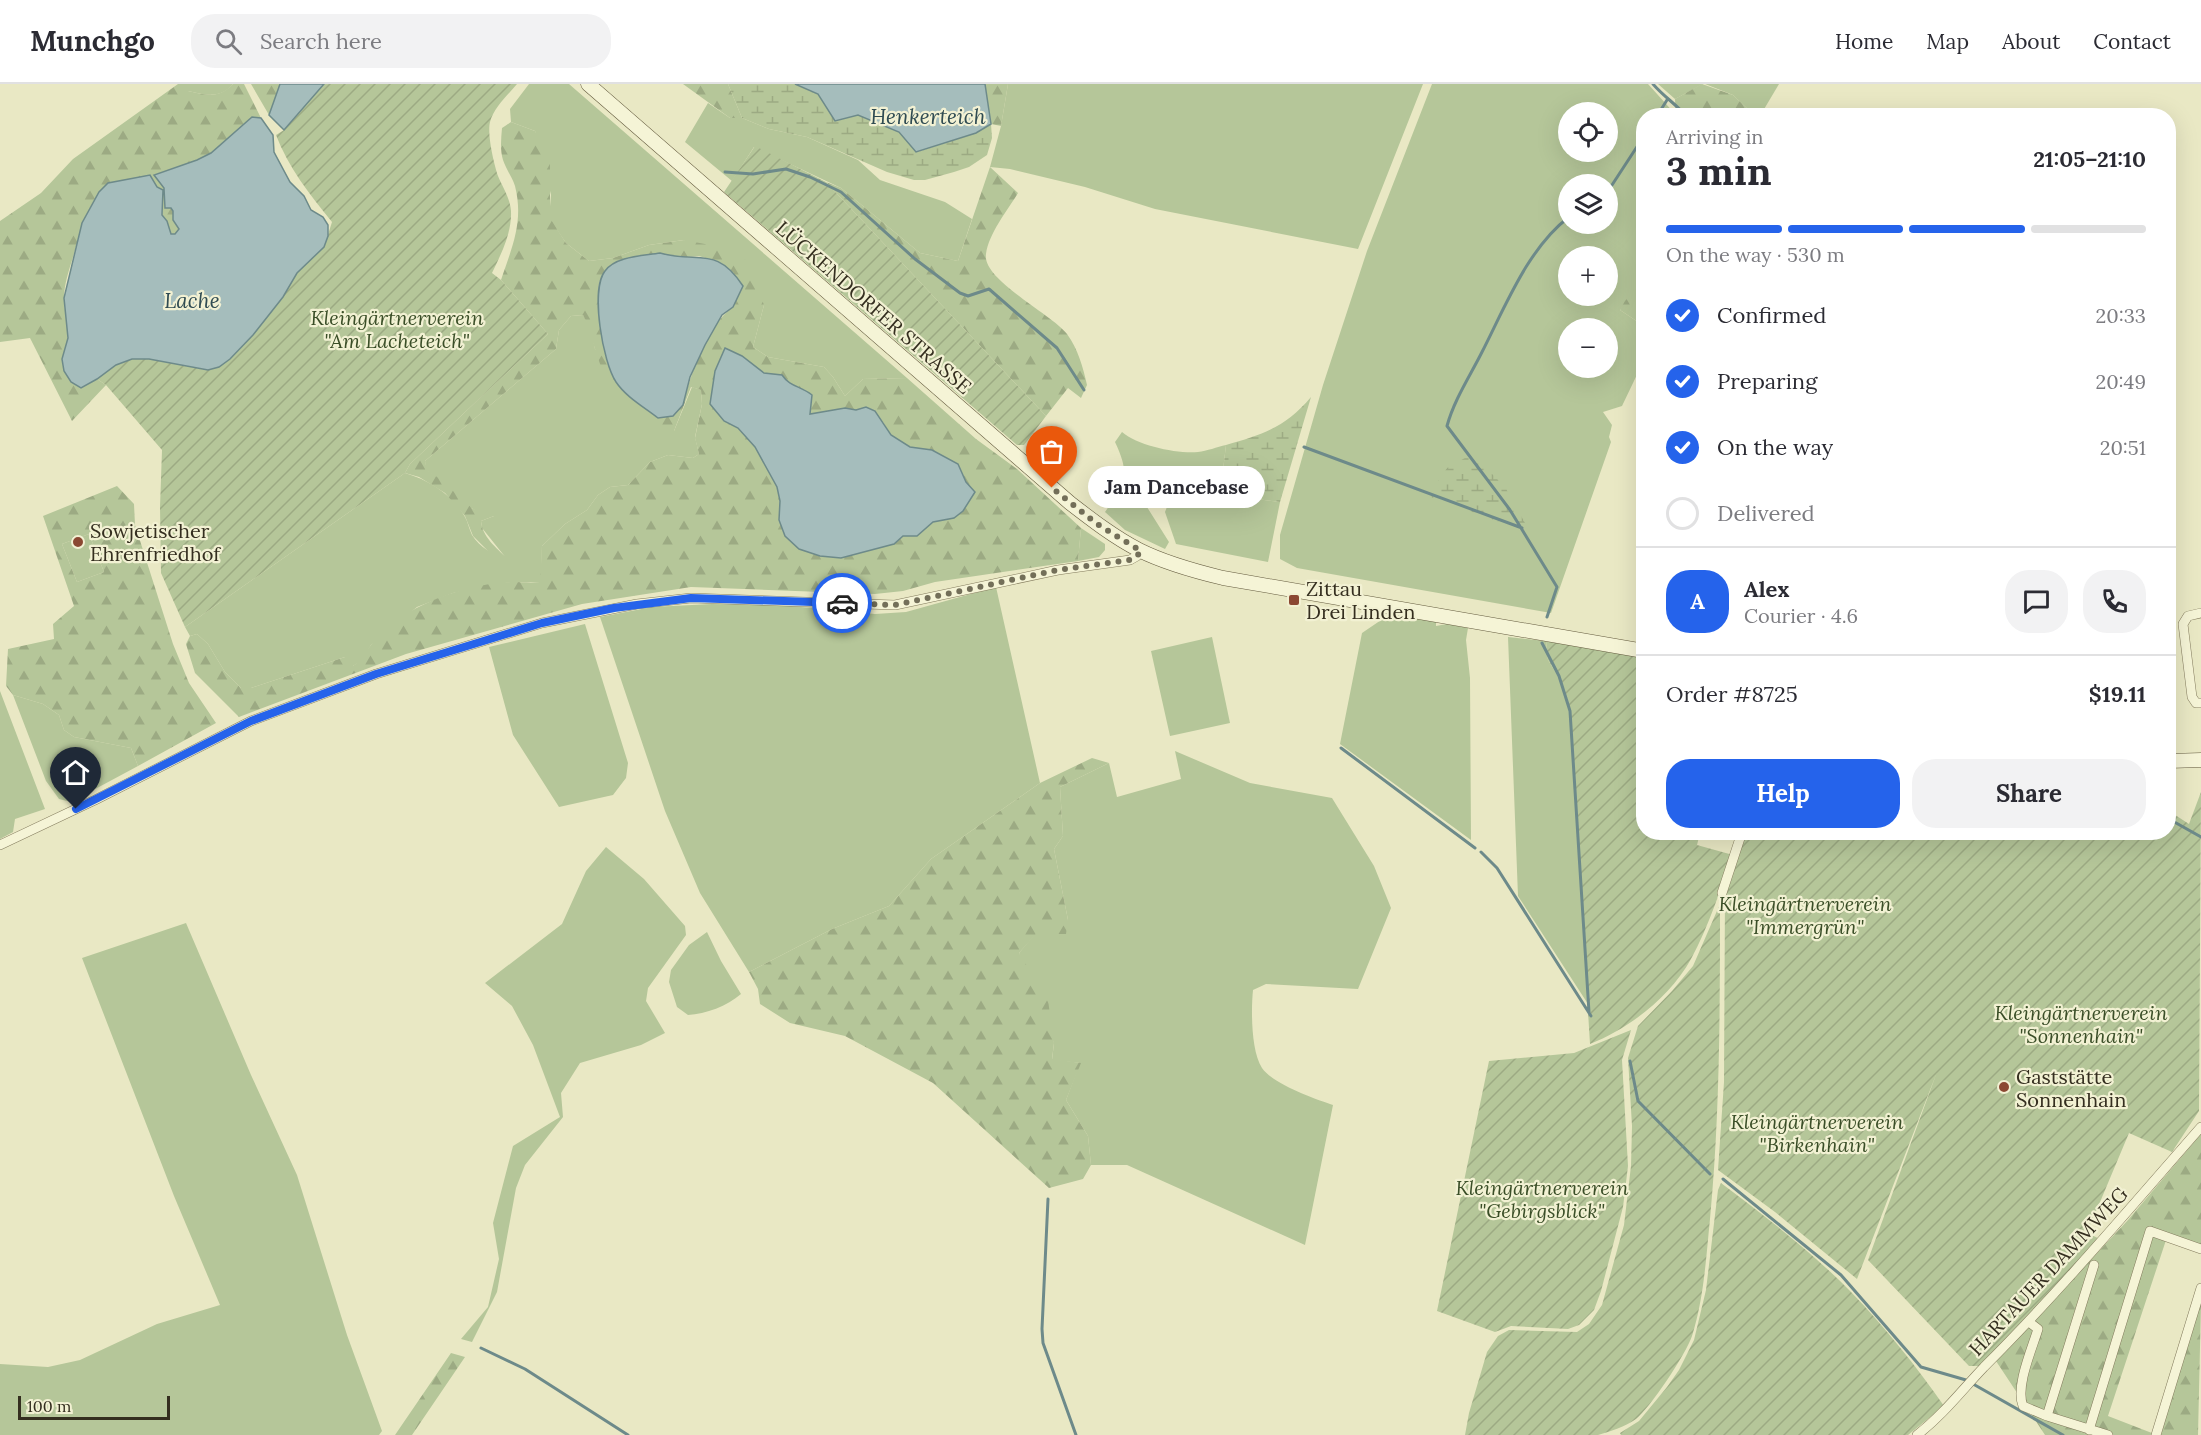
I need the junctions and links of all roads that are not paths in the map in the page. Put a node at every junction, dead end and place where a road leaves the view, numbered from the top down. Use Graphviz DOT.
graph roads {
  1 [pos="588,84"];
  2 [pos="1141,551"];
  3 [pos="2201,613"];
  4 [pos="1636,650"];
  5 [pos="2201,703"];
  6 [pos="2201,760"];
  7 [pos="2176,761"];
  8 [pos="1739,840"];
  9 [pos="0,845"];
  10 [pos="1722,893"];
  11 [pos="2201,1127"];
  12 [pos="2201,1249"];
  13 [pos="2094,1265"];
  14 [pos="2201,1288"];
  15 [pos="2030,1322"];
  16 [pos="2048,1416"];
  17 [pos="2089,1430"];
  18 [pos="1917,1435"];
  19 [pos="2108,1435"];
  20 [pos="2156,1435"];
  1 -- 2 [label="main road, LÜCKENDORFER STRASSE"];
  2 -- 4 [label="main road, LÜCKENDORFER STRASSE"];
  2 -- 9 [label="street"];
  3 -- 5 [label="street"];
  6 -- 7 [label="main road"];
  8 -- 10 [label="street"];
  11 -- 15 [label="street, HARTAUER DAMMWEG"];
  12 -- 17 [label="street"];
  13 -- 16 [label="street"];
  14 -- 20 [label="street"];
  15 -- 16 [label="street"];
  15 -- 18 [label="street, HARTAUER DAMMWEG"];
  16 -- 17 [label="street"];
  17 -- 19 [label="street"];
}
